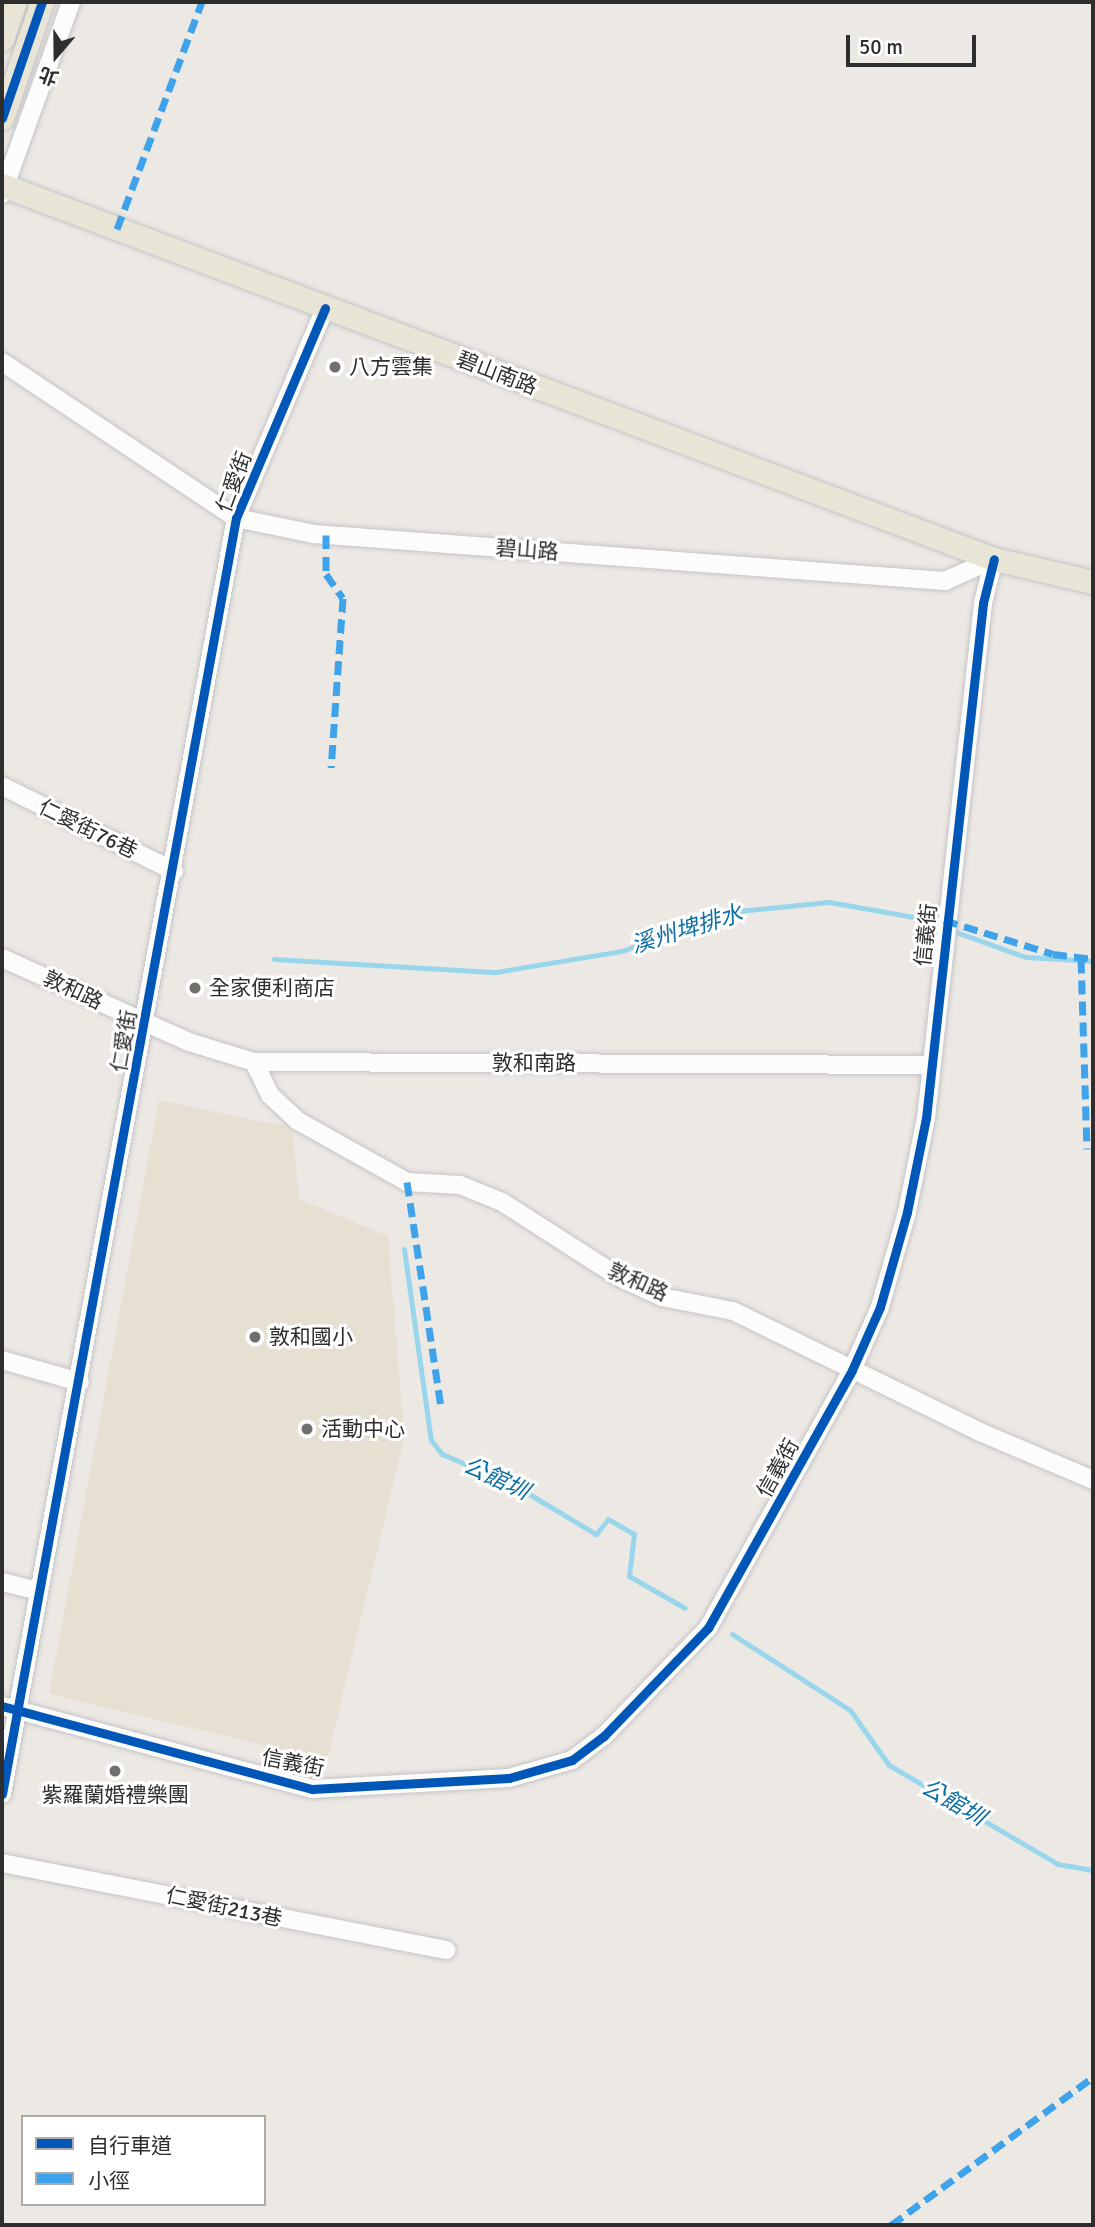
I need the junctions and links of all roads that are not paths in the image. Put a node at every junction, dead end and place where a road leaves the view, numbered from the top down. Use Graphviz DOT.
graph roads {
  1 [pos="15,2"];
  2 [pos="42,2"];
  3 [pos="71,2"];
  4 [pos="2,39"];
  5 [pos="2,118"];
  6 [pos="3,189"];
  7 [pos="325,308"];
  8 [pos="2,362"];
  9 [pos="236,518"];
  10 [pos="994,559"];
  11 [pos="1093,582"];
  12 [pos="2,786"];
  13 [pos="174,872"];
  14 [pos="2,958"];
  15 [pos="144,1023"];
  16 [pos="254,1062"];
  17 [pos="931,1065"];
  18 [pos="2,1360"];
  19 [pos="852,1370"];
  20 [pos="80,1382"];
  21 [pos="1093,1480"];
  22 [pos="2,1582"];
  23 [pos="39,1591"];
  24 [pos="9,1708"];
  25 [pos="2,1794"];
  26 [pos="2,1863"];
  27 [pos="447,1950"];
  1 -- 4 [label="main road"];
  2 -- 5 [label="main road"];
  3 -- 6 [label="street"];
  6 -- 7 [label="main road, 碧山南路"];
  7 -- 9 [label="street, 仁愛街"];
  7 -- 10 [label="main road, 碧山南路"];
  8 -- 9 [label="street, 碧山路"];
  9 -- 10 [label="street, 碧山路"];
  9 -- 13 [label="street, 仁愛街"];
  10 -- 11 [label="main road"];
  10 -- 17 [label="street, 信義街"];
  12 -- 13 [label="street, 仁愛街76巷"];
  13 -- 15 [label="street, 仁愛街"];
  14 -- 15 [label="street, 敦和路"];
  15 -- 16 [label="street, 敦和南路"];
  15 -- 20 [label="street, 仁愛街"];
  16 -- 17 [label="street, 敦和南路"];
  16 -- 19 [label="street, 敦和路"];
  17 -- 19 [label="street, 信義街"];
  18 -- 20 [label="street"];
  19 -- 21 [label="street, 敦和路"];
  19 -- 24 [label="street, 信義街"];
  20 -- 23 [label="street, 仁愛街"];
  22 -- 23 [label="street"];
  23 -- 24 [label="street, 仁愛街"];
  24 -- 25 [label="street, 仁愛街"];
  26 -- 27 [label="street, 仁愛街213巷"];
}
